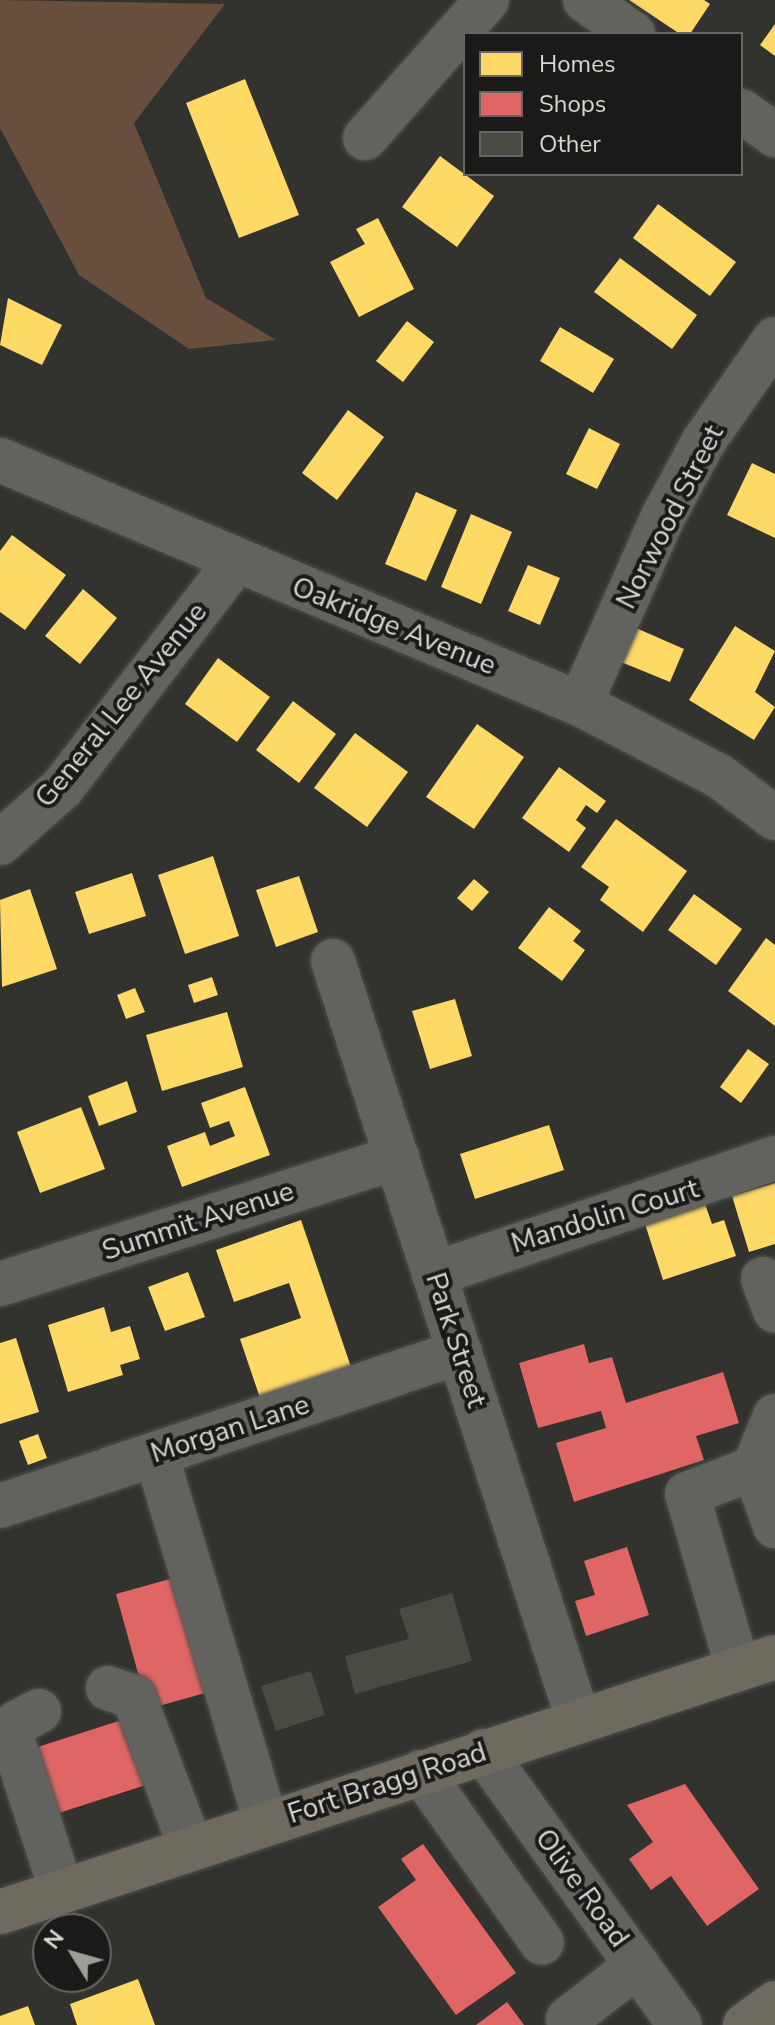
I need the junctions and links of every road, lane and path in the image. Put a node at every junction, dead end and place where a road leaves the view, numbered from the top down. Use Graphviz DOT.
graph roads {
  1 [pos="487,0"];
  2 [pos="585,0"];
  3 [pos="630,32"];
  4 [pos="743,112"];
  5 [pos="775,135"];
  6 [pos="365,138"];
  7 [pos="775,339"];
  8 [pos="0,460"];
  9 [pos="236,561"];
  10 [pos="580,704"];
  11 [pos="775,818"];
  12 [pos="0,843"];
  13 [pos="333,961"];
  14 [pos="397,1157"];
  15 [pos="775,1158"];
  16 [pos="434,1274"];
  17 [pos="0,1284"];
  18 [pos="460,1352"];
  19 [pos="775,1416"];
  20 [pos="156,1454"];
  21 [pos="754,1468"];
  22 [pos="0,1506"];
  23 [pos="775,1526"];
  24 [pos="756,1663"];
  25 [pos="108,1688"];
  26 [pos="39,1711"];
  27 [pos="578,1719"];
  28 [pos="483,1751"];
  29 [pos="421,1772"];
  30 [pos="266,1823"];
  31 [pos="191,1848"];
  32 [pos="62,1892"];
  33 [pos="0,1912"];
  34 [pos="542,1943"];
  35 [pos="637,1965"];
  36 [pos="775,2003"];
  37 [pos="564,2011"];
  38 [pos="680,2025"];
  39 [pos="745,2025"];
  1 -- 6 [label="street"];
  2 -- 3 [label="street"];
  4 -- 5 [label="street"];
  7 -- 10 [label="street, Norwood Street"];
  8 -- 9 [label="street, Oakridge Avenue"];
  9 -- 10 [label="street, Oakridge Avenue"];
  9 -- 12 [label="street, General Lee Avenue"];
  10 -- 11 [label="street, Oakridge Avenue"];
  13 -- 14 [label="street, Park Street"];
  14 -- 16 [label="street, Park Street"];
  14 -- 17 [label="street, Summit Avenue"];
  15 -- 16 [label="street, Mandolin Court"];
  16 -- 18 [label="street, Park Street"];
  18 -- 20 [label="street, Morgan Lane"];
  18 -- 27 [label="street, Park Street"];
  19 -- 21 [label="street"];
  20 -- 22 [label="street, Morgan Lane"];
  20 -- 30 [label="street"];
  21 -- 23 [label="street"];
  21 -- 24 [label="street"];
  24 -- 27 [label="main road, Fort Bragg Road"];
  25 -- 31 [label="street"];
  26 -- 32 [label="street"];
  27 -- 28 [label="main road, Fort Bragg Road"];
  28 -- 29 [label="main road, Fort Bragg Road"];
  28 -- 35 [label="street, Olive Road"];
  29 -- 30 [label="main road, Fort Bragg Road"];
  29 -- 34 [label="street"];
  30 -- 31 [label="main road, Fort Bragg Road"];
  31 -- 32 [label="main road, Fort Bragg Road"];
  32 -- 33 [label="main road, Fort Bragg Road"];
  35 -- 37 [label="street"];
  35 -- 38 [label="street, Olive Road"];
  36 -- 39 [label="main road"];
}
